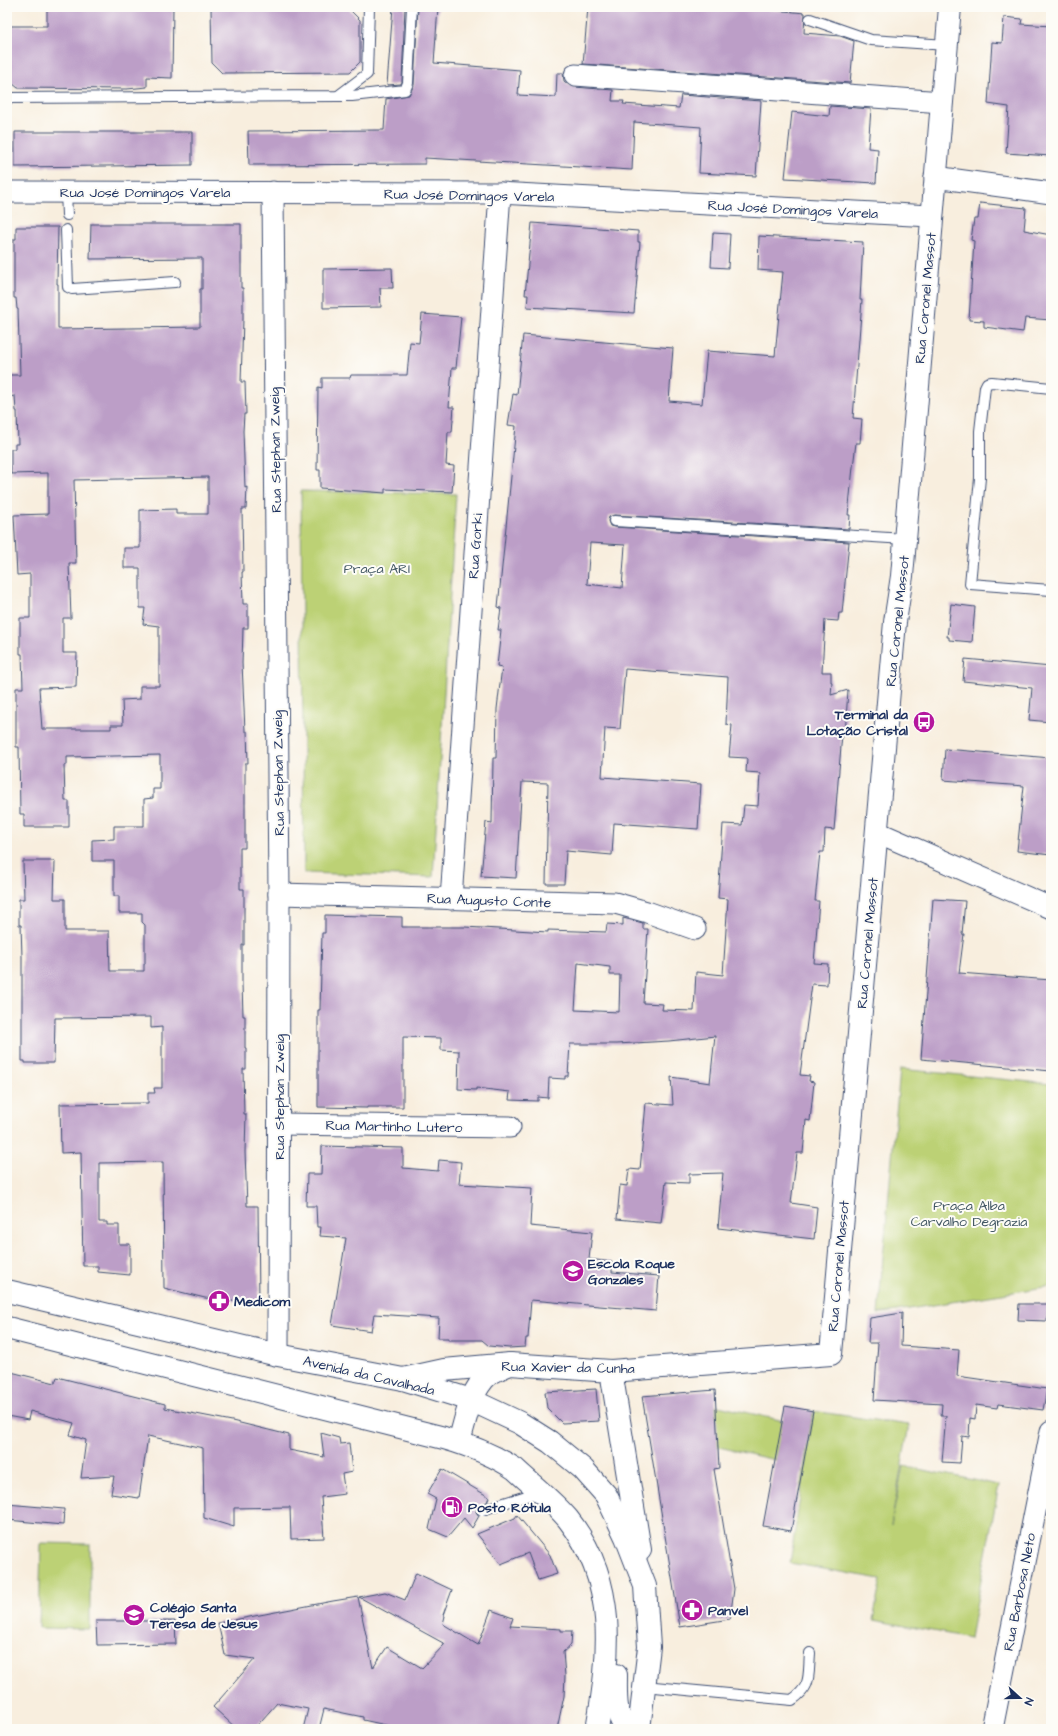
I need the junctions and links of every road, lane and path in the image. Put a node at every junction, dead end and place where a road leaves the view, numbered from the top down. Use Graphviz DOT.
graph roads {
  1 [pos="369,7"];
  2 [pos="412,7"];
  3 [pos="950,7"];
  4 [pos="810,19"];
  5 [pos="947,45"];
  6 [pos="575,75"];
  7 [pos="338,96"];
  8 [pos="7,98"];
  9 [pos="942,102"];
  10 [pos="935,177"];
  11 [pos="7,192"];
  12 [pos="66,192"];
  13 [pos="273,192"];
  14 [pos="1051,192"];
  15 [pos="500,193"];
  16 [pos="67,215"];
  17 [pos="931,216"];
  18 [pos="66,230"];
  19 [pos="175,282"];
  20 [pos="1051,388"];
  21 [pos="614,521"];
  22 [pos="905,539"];
  23 [pos="1051,590"];
  24 [pos="877,832"];
  25 [pos="279,894"];
  26 [pos="451,899"];
  27 [pos="1051,908"];
  28 [pos="695,930"];
  29 [pos="279,1124"];
  30 [pos="510,1127"];
  31 [pos="7,1291"];
  32 [pos="7,1328"];
  33 [pos="278,1354"];
  34 [pos="831,1354"];
  35 [pos="510,1364"];
  36 [pos="611,1371"];
  37 [pos="403,1379"];
  38 [pos="471,1400"];
  39 [pos="1051,1431"];
  40 [pos="459,1442"];
  41 [pos="539,1492"];
  42 [pos="482,1510"];
  43 [pos="645,1586"];
  44 [pos="607,1613"];
  45 [pos="810,1653"];
  46 [pos="644,1686"];
  47 [pos="597,1729"];
  48 [pos="627,1729"];
  49 [pos="639,1729"];
  50 [pos="992,1729"];
  1 -- 7 [label="lane"];
  2 -- 7 [label="lane"];
  3 -- 5 [label="main road, Rua Coronel Massot"];
  4 -- 5 [label="lane"];
  5 -- 9 [label="main road, Rua Coronel Massot"];
  6 -- 9 [label="street"];
  7 -- 8 [label="lane"];
  9 -- 10 [label="main road, Rua Coronel Massot"];
  10 -- 14 [label="street"];
  10 -- 17 [label="main road, Rua Coronel Massot"];
  11 -- 12 [label="street, Rua José Domingos Varela"];
  12 -- 13 [label="street, Rua José Domingos Varela"];
  12 -- 16 [label="lane"];
  13 -- 15 [label="street, Rua José Domingos Varela"];
  13 -- 25 [label="street, Rua Stephan Zweig"];
  15 -- 17 [label="street, Rua José Domingos Varela"];
  15 -- 26 [label="street, Rua Gorki"];
  17 -- 22 [label="main road, Rua Coronel Massot"];
  18 -- 19 [label="lane"];
  20 -- 23 [label="lane"];
  21 -- 22 [label="lane"];
  22 -- 24 [label="main road, Rua Coronel Massot"];
  24 -- 27 [label="street"];
  24 -- 34 [label="main road, Rua Coronel Massot"];
  25 -- 26 [label="street, Rua Augusto Conte"];
  25 -- 29 [label="street, Rua Stephan Zweig"];
  26 -- 28 [label="street, Rua Augusto Conte"];
  29 -- 30 [label="street, Rua Martinho Lutero"];
  29 -- 33 [label="street, Rua Stephan Zweig"];
  31 -- 33 [label="main road, Avenida da Cavalhada"];
  32 -- 40 [label="main road"];
  33 -- 37 [label="main road, Avenida da Cavalhada"];
  34 -- 36 [label="main road, Rua Xavier da Cunha"];
  35 -- 36 [label="main road, Rua Xavier da Cunha"];
  35 -- 37 [label="main road, Rua Xavier da Cunha"];
  35 -- 38 [label="main road"];
  36 -- 43 [label="main road"];
  37 -- 38 [label="main road, Avenida da Cavalhada"];
  38 -- 40 [label="main road"];
  38 -- 43 [label="main road, Avenida da Cavalhada"];
  39 -- 50 [label="street, Rua Barbosa Neto"];
  40 -- 41 [label="main road"];
  41 -- 42 [label="lane"];
  41 -- 44 [label="main road"];
  43 -- 46 [label="main road, Avenida da Cavalhada"];
  44 -- 47 [label="main road"];
  44 -- 48 [label="main road"];
  45 -- 46 [label="lane"];
  46 -- 49 [label="main road, Avenida da Cavalhada"];
}
